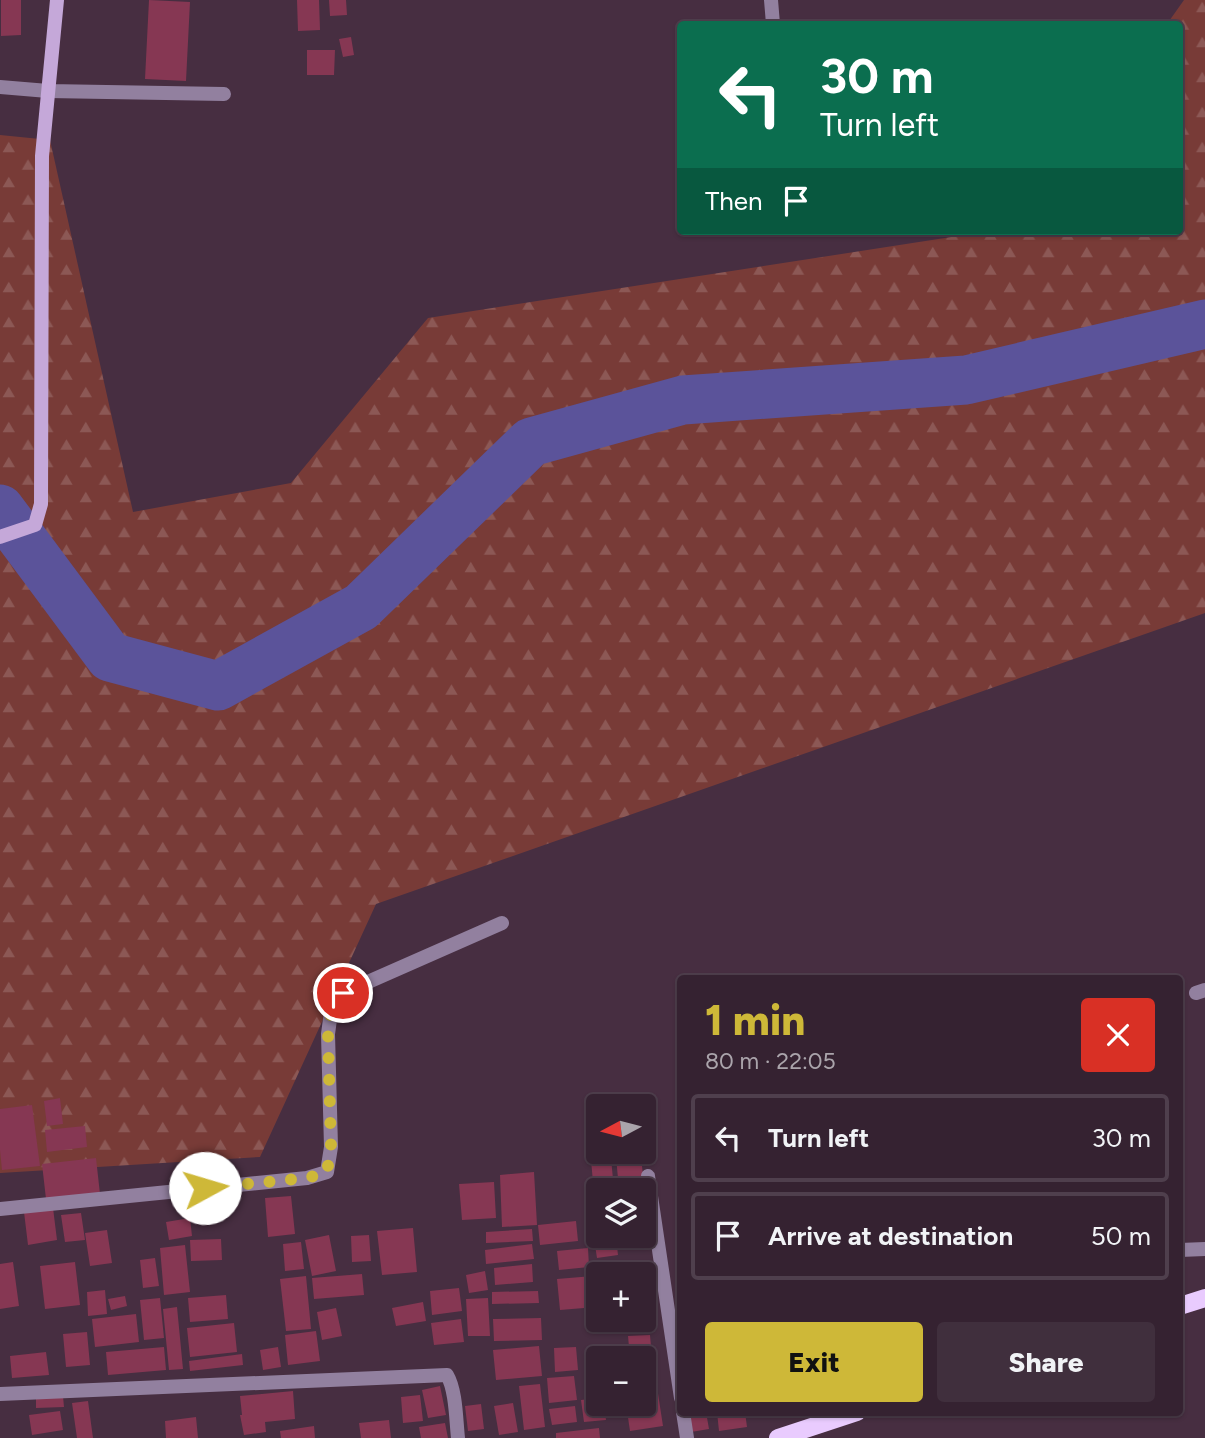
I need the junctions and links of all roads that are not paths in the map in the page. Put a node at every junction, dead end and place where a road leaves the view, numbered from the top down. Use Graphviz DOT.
graph roads {
  1 [pos="57,0"];
  2 [pos="771,0"];
  3 [pos="773,21"];
  4 [pos="0,87"];
  5 [pos="48,91"];
  6 [pos="224,94"];
  7 [pos="0,537"];
  8 [pos="502,923"];
  9 [pos="648,1176"];
  10 [pos="0,1209"];
  11 [pos="1205,1249"];
  12 [pos="1183,1250"];
  13 [pos="1205,1298"];
  14 [pos="1183,1305"];
  15 [pos="677,1371"];
  16 [pos="0,1394"];
  17 [pos="684,1416"];
  18 [pos="845,1416"];
  19 [pos="458,1438"];
  20 [pos="687,1438"];
  21 [pos="778,1438"];
  1 -- 5 [label="street"];
  2 -- 3 [label="street"];
  4 -- 5 [label="street"];
  5 -- 6 [label="street"];
  5 -- 7 [label="street"];
  8 -- 10 [label="street"];
  9 -- 15 [label="street"];
  11 -- 12 [label="street"];
  13 -- 14 [label="main road"];
  16 -- 19 [label="street"];
  17 -- 20 [label="street"];
  18 -- 21 [label="main road"];
}
